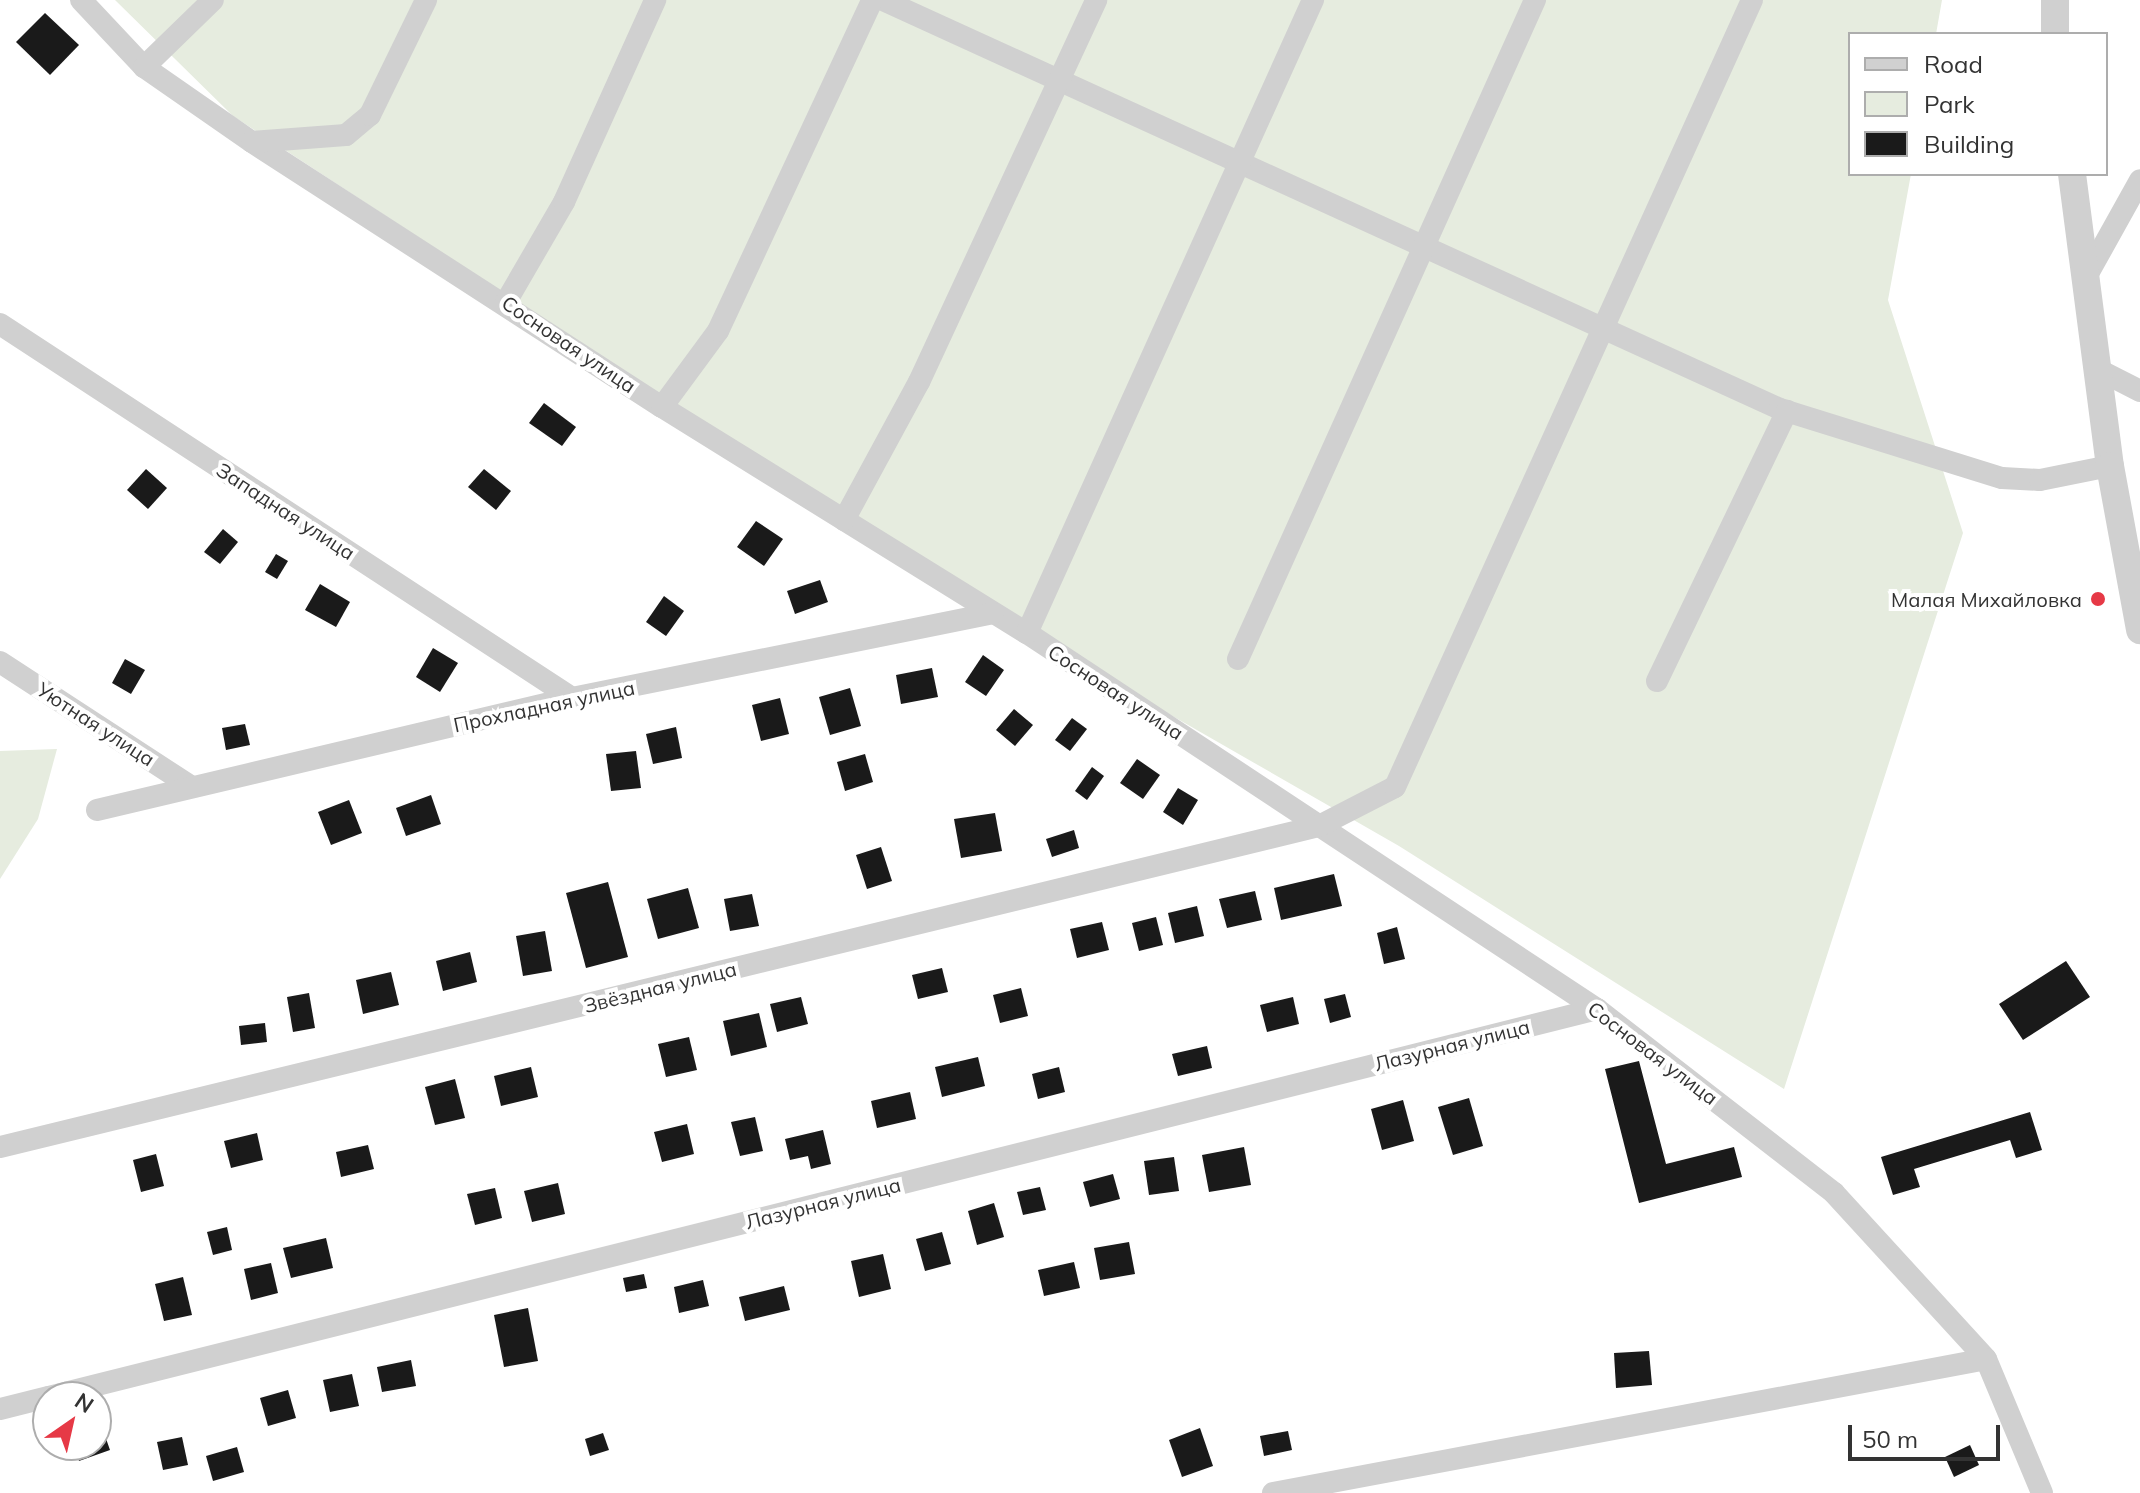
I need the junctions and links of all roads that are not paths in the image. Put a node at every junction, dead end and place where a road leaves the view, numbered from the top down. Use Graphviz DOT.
graph roads {
  1 [pos="81,0"];
  2 [pos="213,0"];
  3 [pos="426,0"];
  4 [pos="655,0"];
  5 [pos="872,0"];
  6 [pos="883,0"];
  7 [pos="1096,0"];
  8 [pos="1313,0"];
  9 [pos="1535,0"];
  10 [pos="1752,0"];
  11 [pos="2055,0"];
  12 [pos="2055,32"];
  13 [pos="144,67"];
  14 [pos="1057,79"];
  15 [pos="252,142"];
  16 [pos="1239,163"];
  17 [pos="2072,176"];
  18 [pos="2140,180"];
  19 [pos="1424,248"];
  20 [pos="2085,279"];
  21 [pos="506,302"];
  22 [pos="0,324"];
  23 [pos="1606,330"];
  24 [pos="2099,370"];
  25 [pos="2140,391"];
  26 [pos="662,407"];
  27 [pos="1787,411"];
  28 [pos="2110,466"];
  29 [pos="844,520"];
  30 [pos="993,613"];
  31 [pos="2140,630"];
  32 [pos="1027,633"];
  33 [pos="1238,659"];
  34 [pos="0,662"];
  35 [pos="1657,681"];
  36 [pos="572,698"];
  37 [pos="192,787"];
  38 [pos="97,810"];
  39 [pos="1319,826"];
  40 [pos="1597,1009"];
  41 [pos="0,1147"];
  42 [pos="1986,1359"];
  43 [pos="112,1381"];
  44 [pos="32,1401"];
  45 [pos="0,1409"];
  46 [pos="1273,1493"];
  47 [pos="2042,1493"];
  1 -- 13 [label="street, Сосновая улица"];
  2 -- 13 [label="street"];
  3 -- 15 [label="street"];
  4 -- 21 [label="street"];
  5 -- 26 [label="street"];
  6 -- 14 [label="street"];
  7 -- 14 [label="street"];
  8 -- 16 [label="street"];
  9 -- 19 [label="street"];
  10 -- 23 [label="street, Звёздная улица"];
  11 -- 12 [label="street"];
  13 -- 15 [label="street, Сосновая улица"];
  14 -- 16 [label="street"];
  14 -- 29 [label="street"];
  15 -- 21 [label="street, Сосновая улица"];
  16 -- 19 [label="street"];
  16 -- 32 [label="street"];
  17 -- 20 [label="street"];
  18 -- 20 [label="street"];
  19 -- 23 [label="street"];
  19 -- 33 [label="street"];
  20 -- 24 [label="street"];
  21 -- 26 [label="street, Сосновая улица"];
  22 -- 36 [label="street, Западная улица"];
  23 -- 27 [label="street"];
  23 -- 39 [label="street, Звёздная улица"];
  24 -- 25 [label="street"];
  24 -- 28 [label="street"];
  26 -- 29 [label="street, Сосновая улица"];
  27 -- 28 [label="street"];
  27 -- 35 [label="street"];
  28 -- 31 [label="street"];
  29 -- 30 [label="street, Сосновая улица"];
  30 -- 32 [label="street, Сосновая улица"];
  30 -- 36 [label="street, Прохладная улица"];
  32 -- 39 [label="street, Сосновая улица"];
  34 -- 37 [label="street, Уютная улица"];
  36 -- 37 [label="street, Прохладная улица"];
  37 -- 38 [label="street, Прохладная улица"];
  39 -- 40 [label="street, Сосновая улица"];
  39 -- 41 [label="street, Звёздная улица"];
  40 -- 42 [label="street, Сосновая улица"];
  40 -- 43 [label="street, Лазурная улица"];
  42 -- 46 [label="street"];
  42 -- 47 [label="street, Сосновая улица"];
  44 -- 45 [label="street, Лазурная улица"];
}
